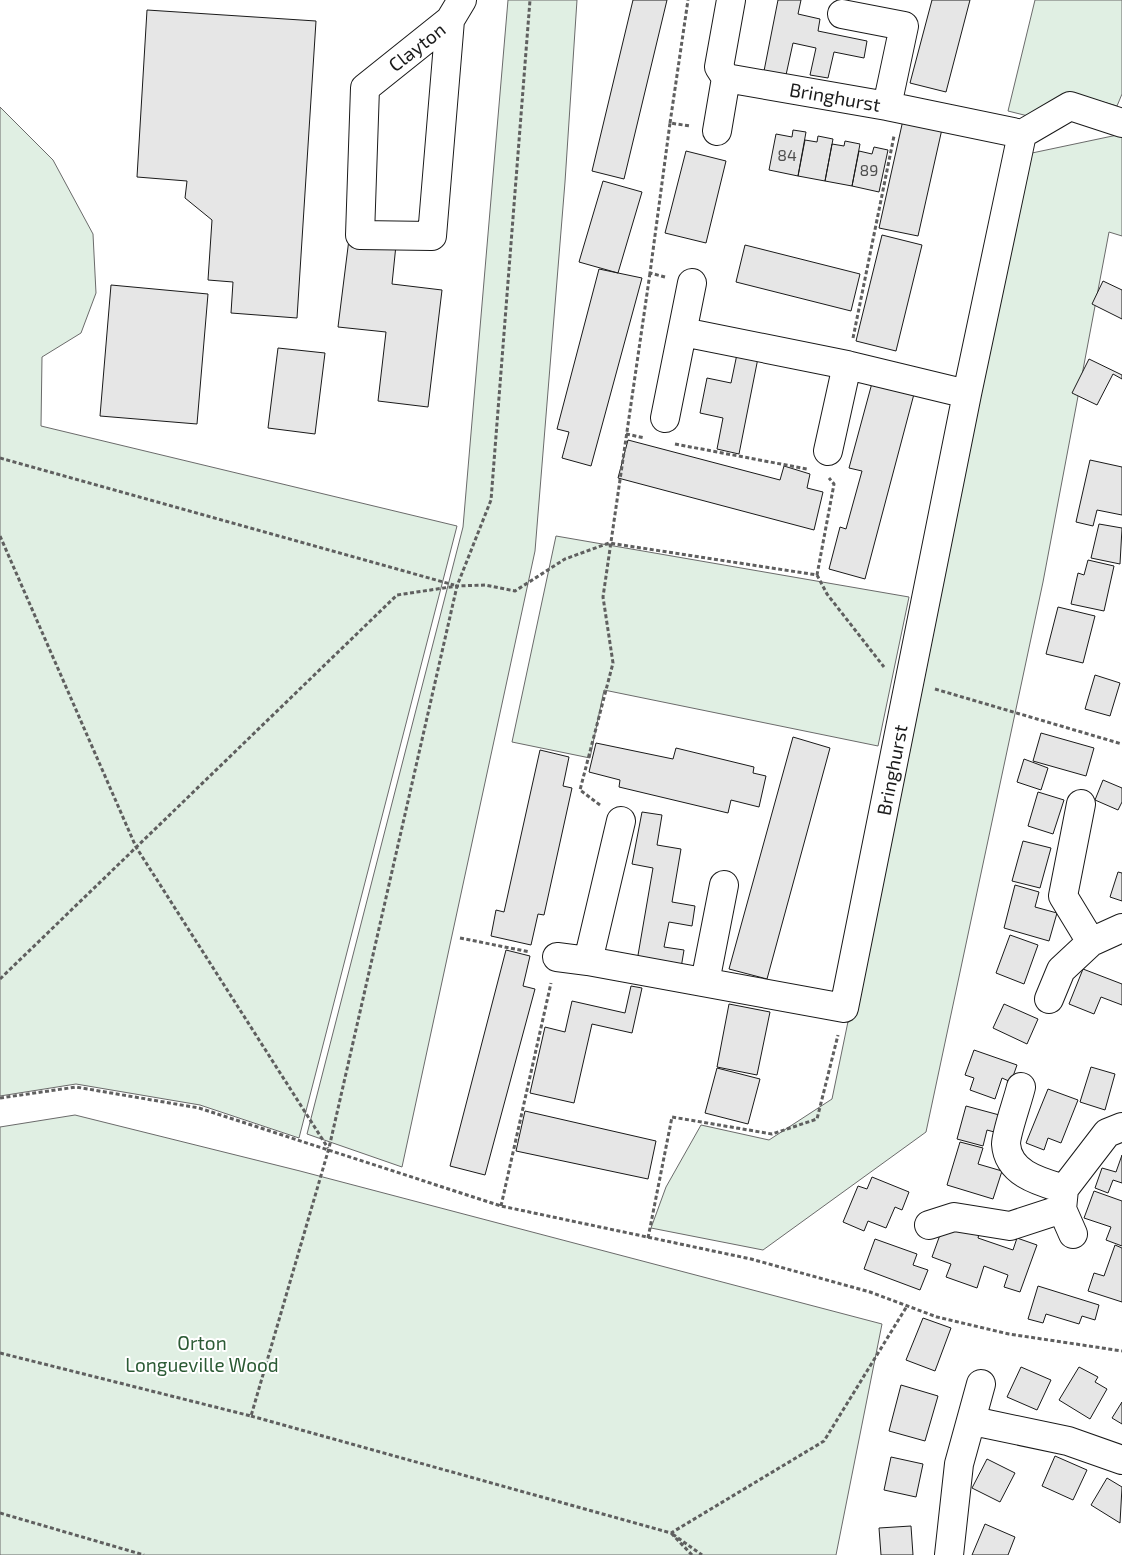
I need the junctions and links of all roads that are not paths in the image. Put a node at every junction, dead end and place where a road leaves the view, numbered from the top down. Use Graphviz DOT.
graph roads {
  1 [pos="731,0"];
  2 [pos="456,10"];
  3 [pos="842,14"];
  4 [pos="726,78"];
  5 [pos="893,108"];
  6 [pos="1122,123"];
  7 [pos="717,131"];
  8 [pos="1022,134"];
  9 [pos="692,283"];
  10 [pos="683,332"];
  11 [pos="847,366"];
  12 [pos="966,394"];
  13 [pos="663,434"];
  14 [pos="826,462"];
  15 [pos="1081,804"];
  16 [pos="621,821"];
  17 [pos="724,885"];
  18 [pos="1122,928"];
  19 [pos="1091,942"];
  20 [pos="557,957"];
  21 [pos="588,960"];
  22 [pos="705,982"];
  23 [pos="1049,999"];
  24 [pos="1021,1087"];
  25 [pos="1122,1127"];
  26 [pos="1063,1199"];
  27 [pos="929,1225"];
  28 [pos="1073,1234"];
  29 [pos="981,1384"];
  30 [pos="973,1421"];
  31 [pos="1122,1460"];
  32 [pos="948,1555"];
  1 -- 4 [label="street"];
  2 -- 2 [label="street, Clayton"];
  3 -- 5 [label="street"];
  4 -- 5 [label="street, Bringhurst"];
  4 -- 7 [label="street"];
  5 -- 8 [label="street, Bringhurst"];
  6 -- 8 [label="street"];
  8 -- 12 [label="street, Bringhurst"];
  9 -- 10 [label="street"];
  10 -- 11 [label="street"];
  10 -- 13 [label="street"];
  11 -- 12 [label="street"];
  11 -- 14 [label="street"];
  12 -- 22 [label="street, Bringhurst"];
  15 -- 19 [label="street"];
  16 -- 21 [label="street"];
  17 -- 22 [label="street"];
  18 -- 19 [label="street"];
  19 -- 23 [label="street"];
  20 -- 21 [label="street"];
  21 -- 22 [label="street"];
  24 -- 26 [label="street"];
  25 -- 26 [label="street"];
  26 -- 27 [label="street"];
  26 -- 28 [label="street"];
  29 -- 30 [label="street"];
  30 -- 31 [label="street"];
  30 -- 32 [label="street"];
}
